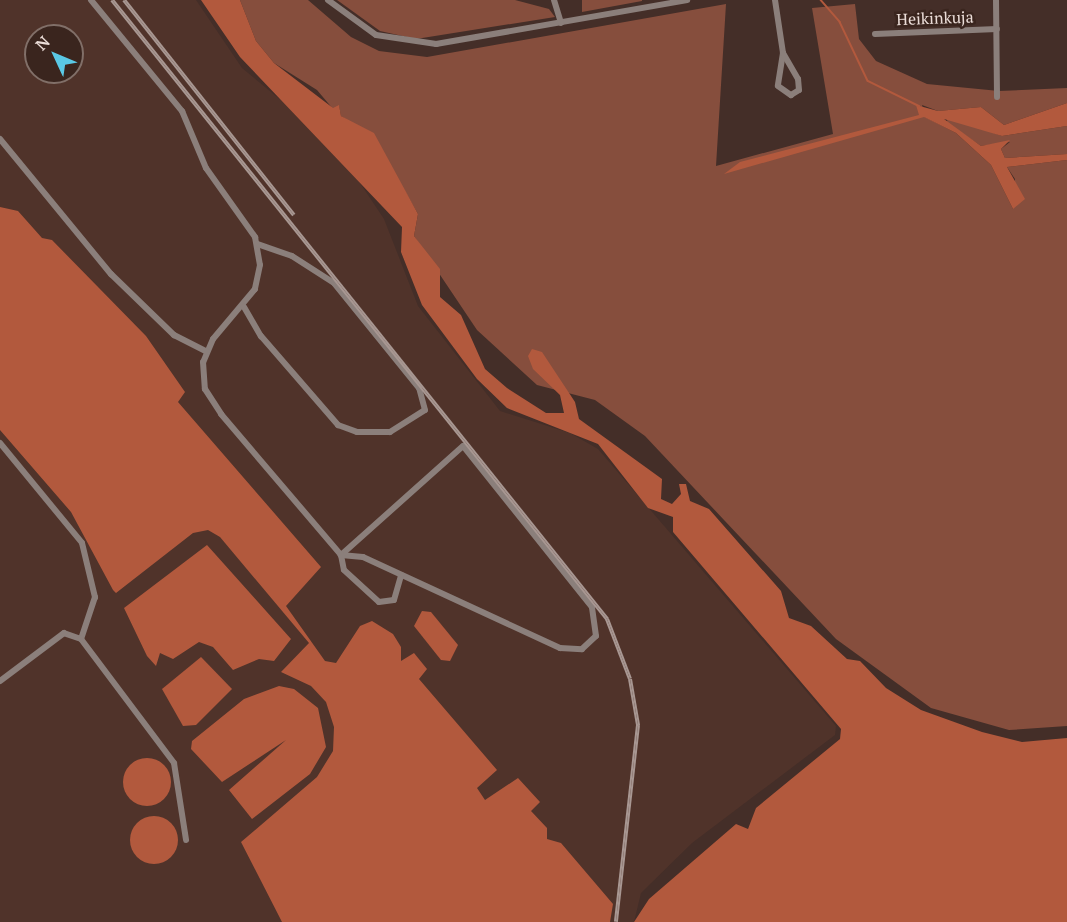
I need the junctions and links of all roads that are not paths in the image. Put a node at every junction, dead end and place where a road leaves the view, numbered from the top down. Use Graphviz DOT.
graph roads {
  1 [pos="92,0"];
  2 [pos="328,0"];
  3 [pos="554,0"];
  4 [pos="687,0"];
  5 [pos="775,0"];
  6 [pos="996,0"];
  7 [pos="659,3"];
  8 [pos="561,23"];
  9 [pos="997,29"];
  10 [pos="875,34"];
  11 [pos="783,53"];
  12 [pos="997,97"];
  13 [pos="0,139"];
  14 [pos="257,244"];
  15 [pos="244,307"];
  16 [pos="207,352"];
  17 [pos="0,443"];
  18 [pos="341,555"];
  19 [pos="401,575"];
  20 [pos="81,639"];
  21 [pos="0,681"];
  22 [pos="186,840"];
  1 -- 14 [label="street"];
  2 -- 8 [label="street"];
  3 -- 8 [label="street"];
  4 -- 7 [label="street"];
  5 -- 11 [label="street"];
  6 -- 9 [label="street"];
  7 -- 8 [label="street"];
  9 -- 10 [label="street, Heikinkuja"];
  9 -- 12 [label="street"];
  11 -- 11 [label="street"];
  13 -- 16 [label="street"];
  14 -- 15 [label="street"];
  14 -- 15 [label="street"];
  15 -- 16 [label="street"];
  16 -- 18 [label="street"];
  17 -- 20 [label="street"];
  18 -- 19 [label="street"];
  18 -- 19 [label="street"];
  18 -- 19 [label="street"];
  20 -- 21 [label="street"];
  20 -- 22 [label="street"];
}
